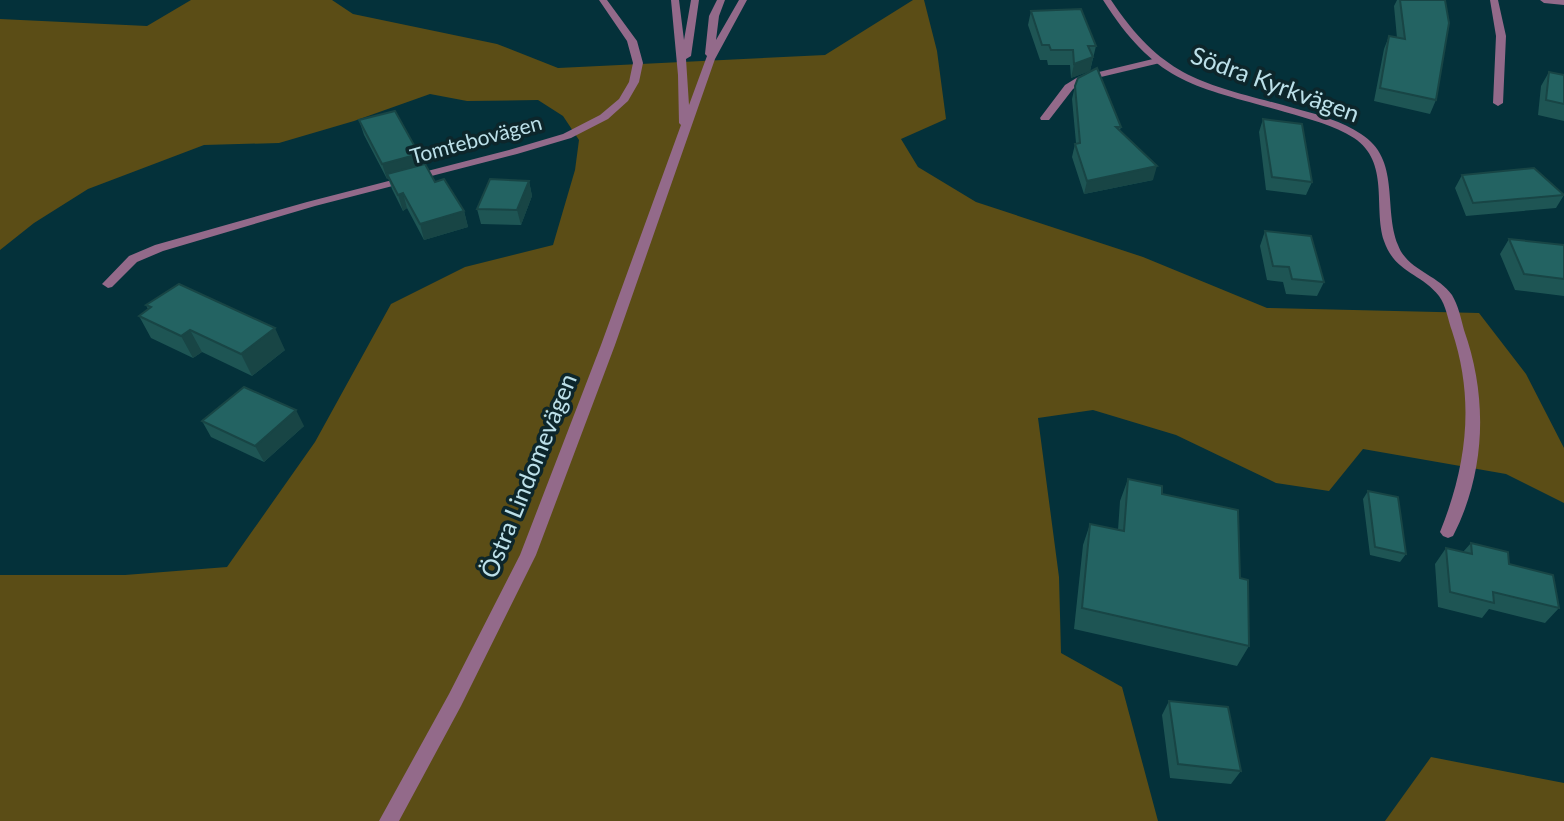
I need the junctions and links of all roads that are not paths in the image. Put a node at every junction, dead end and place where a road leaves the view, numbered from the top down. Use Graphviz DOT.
graph roads {
  1 [pos="603,0"];
  2 [pos="675,0"];
  3 [pos="695,0"];
  4 [pos="720,0"];
  5 [pos="743,0"];
  6 [pos="1107,0"];
  7 [pos="1494,0"];
  8 [pos="1545,0"];
  9 [pos="1564,2"];
  10 [pos="710,59"];
  11 [pos="1157,61"];
  12 [pos="683,75"];
  13 [pos="1498,103"];
  14 [pos="1045,118"];
  15 [pos="684,135"];
  16 [pos="108,284"];
  17 [pos="1448,532"];
  18 [pos="389,821"];
  1 -- 16 [label="street, Tomtebovägen"];
  2 -- 12 [label="street, Östra Lindomevägen"];
  3 -- 12 [label="street, Östra Lindomevägen"];
  4 -- 10 [label="street, Östra Lindomevägen"];
  5 -- 10 [label="street, Östra Lindomevägen"];
  6 -- 11 [label="street, Södra Kyrkvägen"];
  7 -- 13 [label="street"];
  8 -- 9 [label="street"];
  10 -- 15 [label="street, Östra Lindomevägen"];
  11 -- 14 [label="street"];
  11 -- 17 [label="street, Södra Kyrkvägen"];
  12 -- 15 [label="street, Östra Lindomevägen"];
  15 -- 18 [label="street, Östra Lindomevägen"];
}
